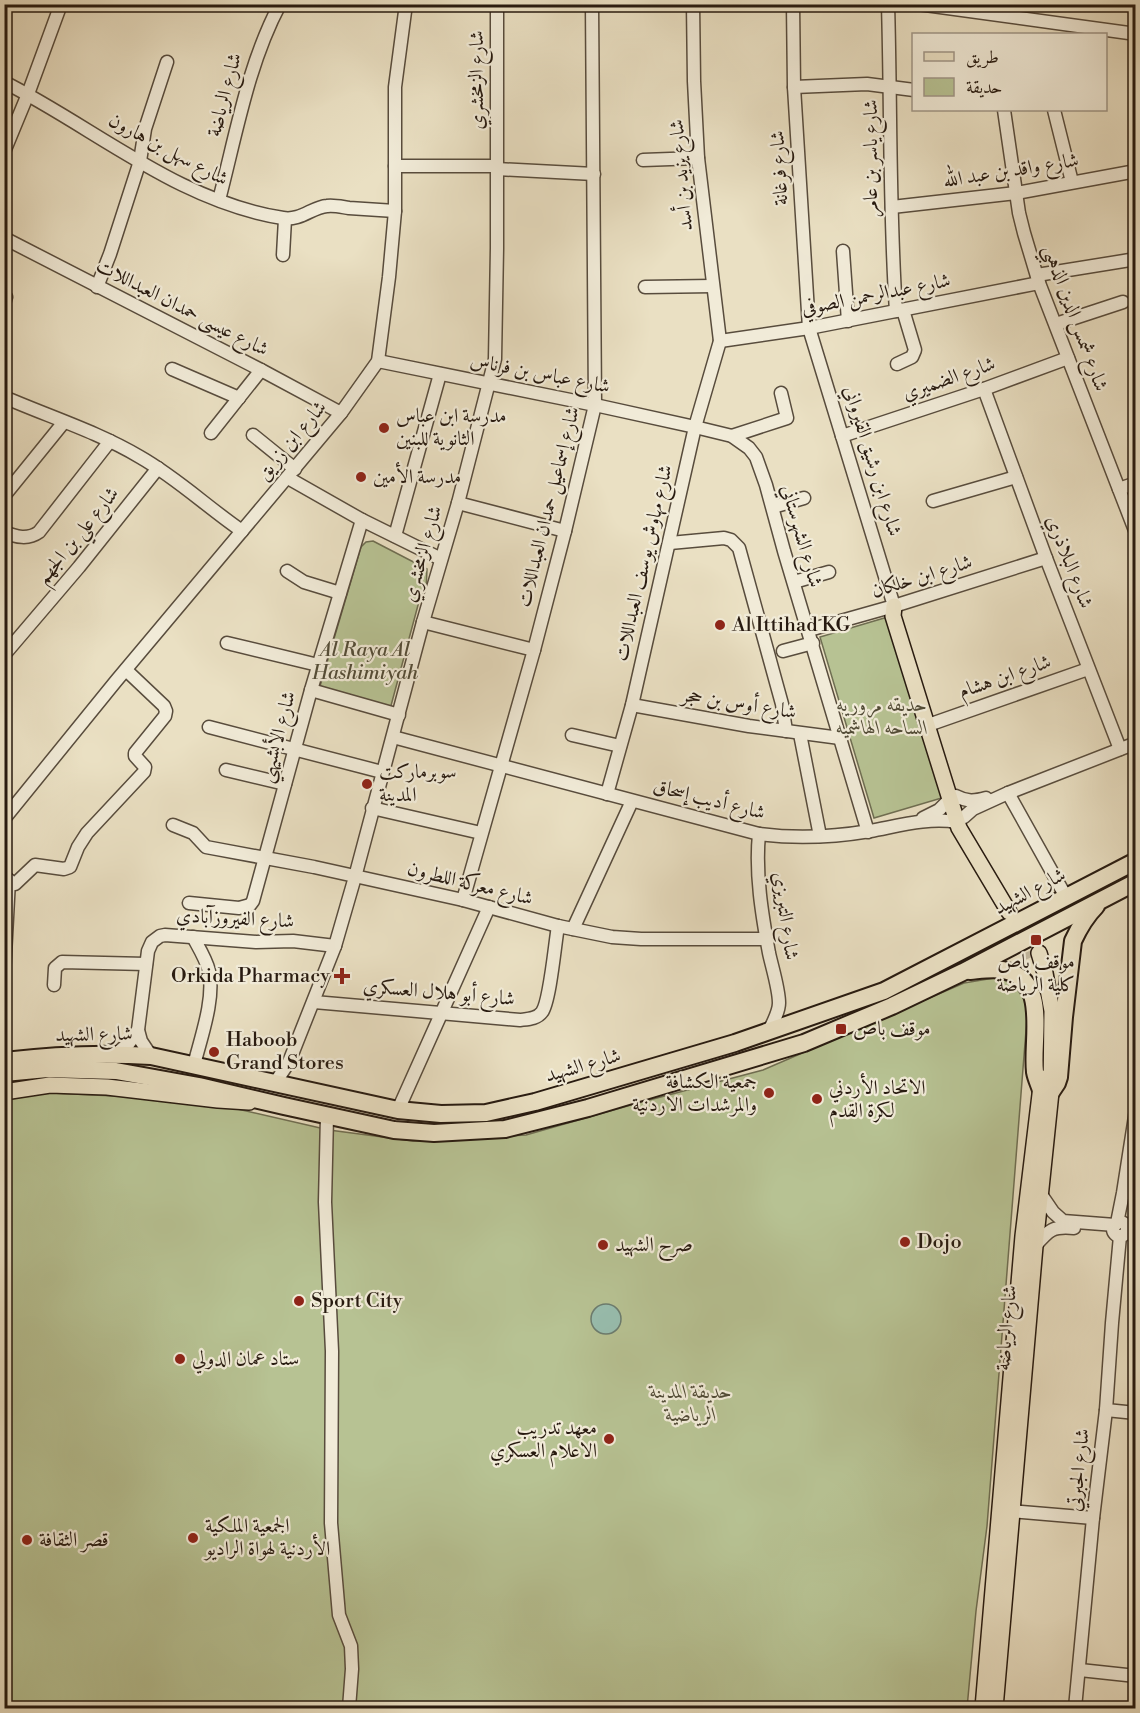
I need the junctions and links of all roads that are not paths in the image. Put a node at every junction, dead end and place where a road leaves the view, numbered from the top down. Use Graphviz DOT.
graph roads {
  1 [pos="61,4"];
  2 [pos="280,4"];
  3 [pos="406,4"];
  4 [pos="497,4"];
  5 [pos="592,4"];
  6 [pos="693,4"];
  7 [pos="793,4"];
  8 [pos="888,4"];
  9 [pos="918,4"];
  10 [pos="1055,29"];
  11 [pos="1136,34"];
  12 [pos="167,62"];
  13 [pos="4,82"];
  14 [pos="890,86"];
  15 [pos="795,87"];
  16 [pos="912,90"];
  17 [pos="28,94"];
  18 [pos="1004,111"];
  19 [pos="1054,111"];
  20 [pos="4,153"];
  21 [pos="698,158"];
  22 [pos="643,160"];
  23 [pos="140,161"];
  24 [pos="395,166"];
  25 [pos="497,168"];
  26 [pos="1136,171"];
  27 [pos="594,174"];
  28 [pos="1072,182"];
  29 [pos="1016,193"];
  30 [pos="219,200"];
  31 [pos="892,207"];
  32 [pos="395,212"];
  33 [pos="285,219"];
  34 [pos="4,238"];
  35 [pos="843,251"];
  36 [pos="283,255"];
  37 [pos="1136,258"];
  38 [pos="1038,279"];
  39 [pos="98,286"];
  40 [pos="713,286"];
  41 [pos="645,287"];
  42 [pos="1123,302"];
  43 [pos="899,311"];
  44 [pos="848,321"];
  45 [pos="1056,324"];
  46 [pos="809,328"];
  47 [pos="720,340"];
  48 [pos="1068,358"];
  49 [pos="378,361"];
  50 [pos="897,364"];
  51 [pos="172,369"];
  52 [pos="261,370"];
  53 [pos="440,374"];
  54 [pos="490,384"];
  55 [pos="984,389"];
  56 [pos="781,393"];
  57 [pos="4,397"];
  58 [pos="239,398"];
  59 [pos="595,405"];
  60 [pos="341,413"];
  61 [pos="64,422"];
  62 [pos="695,427"];
  63 [pos="211,433"];
  64 [pos="253,435"];
  65 [pos="732,436"];
  66 [pos="842,436"];
  67 [pos="110,441"];
  68 [pos="158,468"];
  69 [pos="292,474"];
  70 [pos="1016,477"];
  71 [pos="1136,483"];
  72 [pos="1119,489"];
  73 [pos="4,496"];
  74 [pos="804,498"];
  75 [pos="933,501"];
  76 [pos="458,503"];
  77 [pos="772,507"];
  78 [pos="362,520"];
  79 [pos="242,531"];
  80 [pos="565,531"];
  81 [pos="4,532"];
  82 [pos="1136,533"];
  83 [pos="395,536"];
  84 [pos="670,543"];
  85 [pos="1046,558"];
  86 [pos="441,559"];
  87 [pos="287,572"];
  88 [pos="829,572"];
  89 [pos="794,582"];
  90 [pos="340,593"];
  91 [pos="894,606"];
  92 [pos="423,622"];
  93 [pos="809,630"];
  94 [pos="227,643"];
  95 [pos="813,643"];
  96 [pos="534,650"];
  97 [pos="783,651"];
  98 [pos="4,655"];
  99 [pos="318,665"];
  100 [pos="1088,669"];
  101 [pos="126,670"];
  102 [pos="311,690"];
  103 [pos="632,705"];
  104 [pos="399,715"];
  105 [pos="934,723"];
  106 [pos="209,727"];
  107 [pos="786,731"];
  108 [pos="800,734"];
  109 [pos="572,735"];
  110 [pos="393,737"];
  111 [pos="840,738"];
  112 [pos="1136,743"];
  113 [pos="620,746"];
  114 [pos="295,748"];
  115 [pos="1120,749"];
  116 [pos="501,766"];
  117 [pos="226,770"];
  118 [pos="382,772"];
  119 [pos="285,784"];
  120 [pos="1008,793"];
  121 [pos="607,794"];
  122 [pos="953,797"];
  123 [pos="632,801"];
  124 [pos="372,808"];
  125 [pos="7,811"];
  126 [pos="961,819"];
  127 [pos="911,823"];
  128 [pos="173,825"];
  129 [pos="868,832"];
  130 [pos="481,833"];
  131 [pos="759,834"];
  132 [pos="820,836"];
  133 [pos="265,857"];
  134 [pos="1136,861"];
  135 [pos="7,877"];
  136 [pos="355,877"];
  137 [pos="1136,882"];
  138 [pos="1066,897"];
  139 [pos="463,900"];
  140 [pos="1103,900"];
  141 [pos="189,903"];
  142 [pos="489,907"];
  143 [pos="1013,910"];
  144 [pos="558,926"];
  145 [pos="573,929"];
  146 [pos="193,937"];
  147 [pos="767,939"];
  148 [pos="335,946"];
  149 [pos="1035,955"];
  150 [pos="146,964"];
  151 [pos="963,972"];
  152 [pos="4,974"];
  153 [pos="54,985"];
  154 [pos="314,1002"];
  155 [pos="779,1003"];
  156 [pos="440,1014"];
  157 [pos="801,1021"];
  158 [pos="138,1030"];
  159 [pos="768,1033"];
  160 [pos="116,1054"];
  161 [pos="152,1056"];
  162 [pos="4,1061"];
  163 [pos="289,1062"];
  164 [pos="194,1065"];
  165 [pos="80,1070"];
  166 [pos="4,1073"];
  167 [pos="4,1081"];
  168 [pos="275,1083"];
  169 [pos="301,1089"];
  170 [pos="1046,1091"];
  171 [pos="4,1092"];
  172 [pos="260,1100"];
  173 [pos="398,1110"];
  174 [pos="1136,1110"];
  175 [pos="327,1116"];
  176 [pos="1040,1193"];
  177 [pos="1124,1229"];
  178 [pos="1035,1246"];
  179 [pos="1022,1319"];
  180 [pos="1106,1410"];
  181 [pos="1136,1413"];
  182 [pos="1011,1511"];
  183 [pos="1093,1518"];
  184 [pos="1080,1670"];
  185 [pos="1136,1676"];
  186 [pos="349,1708"];
  187 [pos="983,1708"];
  188 [pos="995,1708"];
  189 [pos="1076,1708"];
  1 -- 17 [label="street"];
  2 -- 30 [label="street, شارع الرياضة"];
  3 -- 24 [label="street, شارع ابن زريق"];
  4 -- 25 [label="street, شارع الزمخشري"];
  5 -- 27 [label="street, شارع إسماعيل حمدان العبداللات"];
  6 -- 21 [label="street, شارع يزيد بن أسد"];
  7 -- 15 [label="street, شارع فرغانة"];
  8 -- 14 [label="street, شارع ياسر بن عامر"];
  9 -- 10 [label="street"];
  10 -- 11 [label="street"];
  12 -- 23 [label="street"];
  13 -- 17 [label="street, شارع سهل بن هارون"];
  14 -- 15 [label="street"];
  14 -- 16 [label="street"];
  14 -- 31 [label="street, شارع ياسر بن عامر"];
  15 -- 46 [label="street, شارع فرغانة"];
  17 -- 20 [label="street"];
  17 -- 23 [label="street, شارع سهل بن هارون"];
  18 -- 29 [label="street, شارع شمس الدين الذهبي"];
  19 -- 28 [label="street"];
  21 -- 22 [label="street"];
  21 -- 40 [label="street, شارع يزيد بن أسد"];
  23 -- 30 [label="street, شارع سهل بن هارون"];
  23 -- 39 [label="street"];
  24 -- 25 [label="street"];
  24 -- 32 [label="street, شارع ابن زريق"];
  25 -- 27 [label="street"];
  25 -- 54 [label="street, شارع الزمخشري"];
  26 -- 28 [label="street, شارع واقد بن عبد الله"];
  27 -- 59 [label="street, شارع إسماعيل حمدان العبداللات"];
  28 -- 29 [label="street, شارع واقد بن عبد الله"];
  29 -- 31 [label="street, شارع واقد بن عبد الله"];
  29 -- 38 [label="street, شارع شمس الدين الذهبي"];
  30 -- 33 [label="street, شارع سهل بن هارون"];
  31 -- 43 [label="street, شارع ياسر بن عامر"];
  32 -- 33 [label="street"];
  32 -- 49 [label="street, شارع ابن زريق"];
  33 -- 36 [label="street"];
  34 -- 39 [label="street, شارع عيسى حمدان العبداللات"];
  35 -- 44 [label="street"];
  37 -- 38 [label="street, شارع عبدالرحمن الصوفي"];
  38 -- 43 [label="street, شارع عبدالرحمن الصوفي"];
  38 -- 45 [label="street, شارع شمس الدين الذهبي"];
  39 -- 52 [label="street, شارع عيسى حمدان العبداللات"];
  40 -- 41 [label="street"];
  40 -- 47 [label="street, شارع يزيد بن أسد"];
  42 -- 45 [label="street"];
  43 -- 44 [label="street, شارع عبدالرحمن الصوفي"];
  43 -- 50 [label="street, شارع ياسر بن عامر"];
  44 -- 46 [label="street, شارع عبدالرحمن الصوفي"];
  45 -- 48 [label="street, شارع شمس الدين الذهبي"];
  46 -- 47 [label="street, شارع عبدالرحمن الصوفي"];
  46 -- 66 [label="street, شارع ابن رشيق القيرواني"];
  47 -- 62 [label="street, شارع مهاوش يوسف العبداللات"];
  48 -- 55 [label="street, شارع الضميري"];
  48 -- 72 [label="street, شارع شمس الدين الذهبي"];
  49 -- 53 [label="street, شارع عباس بن فرناس"];
  49 -- 60 [label="street, شارع ابن زريق"];
  51 -- 58 [label="street"];
  52 -- 58 [label="street"];
  52 -- 60 [label="street, شارع عيسى حمدان العبداللات"];
  53 -- 54 [label="street, شارع عباس بن فرناس"];
  53 -- 83 [label="street"];
  54 -- 59 [label="street, شارع عباس بن فرناس"];
  54 -- 76 [label="street, شارع الزمخشري"];
  55 -- 66 [label="street, شارع الضميري"];
  55 -- 70 [label="street, شارع البلاذري"];
  56 -- 65 [label="street"];
  57 -- 61 [label="street"];
  58 -- 63 [label="street"];
  59 -- 62 [label="street, شارع عباس بن فرناس"];
  59 -- 80 [label="street, شارع إسماعيل حمدان العبداللات"];
  60 -- 69 [label="street, شارع ابن زريق"];
  61 -- 67 [label="street"];
  61 -- 73 [label="street"];
  62 -- 65 [label="street, شارع الشهرستاني"];
  62 -- 84 [label="street, شارع مهاوش يوسف العبداللات"];
  64 -- 69 [label="street"];
  65 -- 77 [label="street, شارع الشهرستاني"];
  66 -- 91 [label="street, شارع ابن رشيق القيرواني"];
  67 -- 68 [label="street"];
  67 -- 81 [label="street"];
  68 -- 79 [label="street"];
  68 -- 98 [label="street, شارع علي بن الجهم"];
  69 -- 78 [label="street"];
  69 -- 79 [label="street, شارع ابن زريق"];
  70 -- 75 [label="street"];
  70 -- 85 [label="street, شارع البلاذري"];
  71 -- 72 [label="street"];
  72 -- 82 [label="street, شارع شمس الدين الذهبي"];
  74 -- 77 [label="street"];
  76 -- 80 [label="street"];
  76 -- 86 [label="street, شارع الزمخشري"];
  77 -- 89 [label="street, شارع الشهرستاني"];
  78 -- 83 [label="street"];
  78 -- 90 [label="street, شارع الأبشيهي"];
  79 -- 101 [label="street, شارع ابن زريق"];
  80 -- 96 [label="street, شارع إسماعيل حمدان العبداللات"];
  83 -- 86 [label="street"];
  84 -- 103 [label="street, شارع مهاوش يوسف العبداللات"];
  84 -- 107 [label="street"];
  85 -- 91 [label="street, شارع ابن خلكان"];
  85 -- 100 [label="street, شارع البلاذري"];
  86 -- 92 [label="street, شارع الزمخشري"];
  87 -- 90 [label="street"];
  88 -- 89 [label="street"];
  89 -- 93 [label="street, شارع الشهرستاني"];
  90 -- 99 [label="street, شارع الأبشيهي"];
  91 -- 93 [label="street, شارع ابن خلكان"];
  91 -- 105 [label="main road, شارع ابن رشيق القيرواني"];
  91 -- 122 [label="main road, شارع ابن رشيق القيرواني"];
  92 -- 96 [label="street"];
  92 -- 104 [label="street, شارع الزمخشري"];
  93 -- 95 [label="street, شارع الشهرستاني"];
  94 -- 99 [label="street"];
  95 -- 97 [label="street"];
  95 -- 111 [label="street, شارع الشهرستاني"];
  96 -- 116 [label="street, شارع إسماعيل حمدان العبداللات"];
  99 -- 102 [label="street, شارع الأبشيهي"];
  100 -- 105 [label="street, شارع ابن هشام"];
  100 -- 115 [label="street, شارع البلاذري"];
  101 -- 125 [label="street, شارع ابن زريق"];
  101 -- 135 [label="street"];
  102 -- 104 [label="street"];
  102 -- 114 [label="street, شارع الأبشيهي"];
  103 -- 107 [label="street, شارع أوس بن حجر"];
  103 -- 113 [label="street, شارع مهاوش يوسف العبداللات"];
  104 -- 110 [label="street, شارع الزمخشري"];
  105 -- 122 [label="main road, شارع ابن رشيق القيرواني"];
  106 -- 114 [label="street"];
  107 -- 108 [label="street, شارع أوس بن حجر"];
  108 -- 111 [label="street, شارع أوس بن حجر"];
  108 -- 132 [label="street"];
  109 -- 113 [label="street"];
  110 -- 116 [label="street, شارع أديب إسحاق"];
  110 -- 118 [label="street, شارع الزمخشري"];
  111 -- 129 [label="street, شارع الشهرستاني"];
  112 -- 115 [label="street"];
  113 -- 121 [label="street, شارع مهاوش يوسف العبداللات"];
  114 -- 118 [label="street"];
  114 -- 119 [label="street, شارع الأبشيهي"];
  115 -- 120 [label="street"];
  116 -- 121 [label="street, شارع أديب إسحاق"];
  116 -- 130 [label="street, شارع إسماعيل حمدان العبداللات"];
  117 -- 119 [label="street"];
  118 -- 124 [label="street, شارع الزمخشري"];
  119 -- 133 [label="street, شارع الأبشيهي"];
  120 -- 122 [label="street"];
  120 -- 126 [label="street"];
  120 -- 138 [label="street"];
  121 -- 123 [label="street, شارع أديب إسحاق"];
  122 -- 126 [label="main road"];
  122 -- 127 [label="street, شارع أديب إسحاق"];
  123 -- 131 [label="street, شارع أديب إسحاق"];
  123 -- 145 [label="street"];
  124 -- 130 [label="street"];
  124 -- 136 [label="street, شارع الزمخشري"];
  126 -- 127 [label="street, شارع أديب إسحاق"];
  126 -- 143 [label="main road"];
  127 -- 129 [label="street, شارع أديب إسحاق"];
  128 -- 133 [label="street, شارع معركة اللطرون"];
  129 -- 132 [label="street, شارع أديب إسحاق"];
  130 -- 139 [label="street, شارع إسماعيل حمدان العبداللات"];
  131 -- 132 [label="street, شارع أديب إسحاق"];
  131 -- 147 [label="street, شارع التبريزي"];
  133 -- 136 [label="street, شارع معركة اللطرون"];
  133 -- 141 [label="street, شارع الأبشيهي"];
  134 -- 138 [label="highway, شارع الشهيد"];
  135 -- 152 [label="street"];
  136 -- 139 [label="street, شارع معركة اللطرون"];
  136 -- 148 [label="street, شارع الزمخشري"];
  137 -- 140 [label="highway, شارع الشهيد"];
  138 -- 157 [label="highway, شارع الشهيد"];
  139 -- 142 [label="street, شارع معركة اللطرون"];
  140 -- 151 [label="highway, شارع الشهيد"];
  140 -- 170 [label="highway"];
  142 -- 144 [label="street, شارع معركة اللطرون"];
  142 -- 156 [label="street"];
  144 -- 145 [label="street, شارع معركة اللطرون"];
  144 -- 156 [label="street, شارع أبو هلال العسكري"];
  145 -- 147 [label="street, شارع معركة اللطرون"];
  146 -- 148 [label="street, شارع الفيروزآبادي"];
  146 -- 150 [label="street, شارع الفيروزآبادي"];
  146 -- 164 [label="street"];
  147 -- 155 [label="street, شارع التبريزي"];
  148 -- 154 [label="street, شارع الزمخشري"];
  149 -- 170 [label="main road, شارع الرياضة"];
  150 -- 153 [label="street"];
  150 -- 158 [label="street, شارع الفيروزآبادي"];
  151 -- 170 [label="highway"];
  151 -- 175 [label="highway, شارع الشهيد"];
  154 -- 156 [label="street, شارع أبو هلال العسكري"];
  154 -- 163 [label="street, شارع الزمخشري"];
  155 -- 157 [label="street"];
  155 -- 159 [label="street"];
  156 -- 173 [label="street"];
  157 -- 159 [label="highway, شارع الشهيد"];
  158 -- 160 [label="street"];
  158 -- 161 [label="street"];
  159 -- 173 [label="highway, شارع الشهيد"];
  160 -- 161 [label="highway, شارع الشهيد"];
  160 -- 162 [label="highway, شارع الشهيد"];
  161 -- 164 [label="highway, شارع الشهيد"];
  163 -- 168 [label="street, شارع الزمخشري"];
  163 -- 169 [label="street"];
  164 -- 168 [label="highway, شارع الشهيد"];
  165 -- 166 [label="highway, شارع الشهيد"];
  165 -- 167 [label="highway"];
  165 -- 172 [label="highway, شارع الشهيد"];
  168 -- 169 [label="highway, شارع الشهيد"];
  169 -- 173 [label="highway, شارع الشهيد"];
  170 -- 176 [label="main road, شارع الرياضة"];
  170 -- 179 [label="main road, شارع الرياضة"];
  171 -- 172 [label="main road"];
  172 -- 175 [label="highway, شارع الشهيد"];
  174 -- 177 [label="street, شارع الجبرتي"];
  175 -- 186 [label="street"];
  176 -- 177 [label="street"];
  176 -- 178 [label="main road, شارع الرياضة"];
  177 -- 178 [label="street"];
  177 -- 180 [label="street, شارع الجبرتي"];
  178 -- 179 [label="main road, شارع الرياضة"];
  179 -- 182 [label="main road, شارع الرياضة"];
  179 -- 187 [label="main road, شارع الرياضة"];
  180 -- 181 [label="street"];
  180 -- 183 [label="street, شارع الجبرتي"];
  182 -- 183 [label="street"];
  182 -- 188 [label="main road, شارع الرياضة"];
  183 -- 184 [label="street, شارع الجبرتي"];
  184 -- 185 [label="street"];
  184 -- 189 [label="street, شارع الجبرتي"];
}
